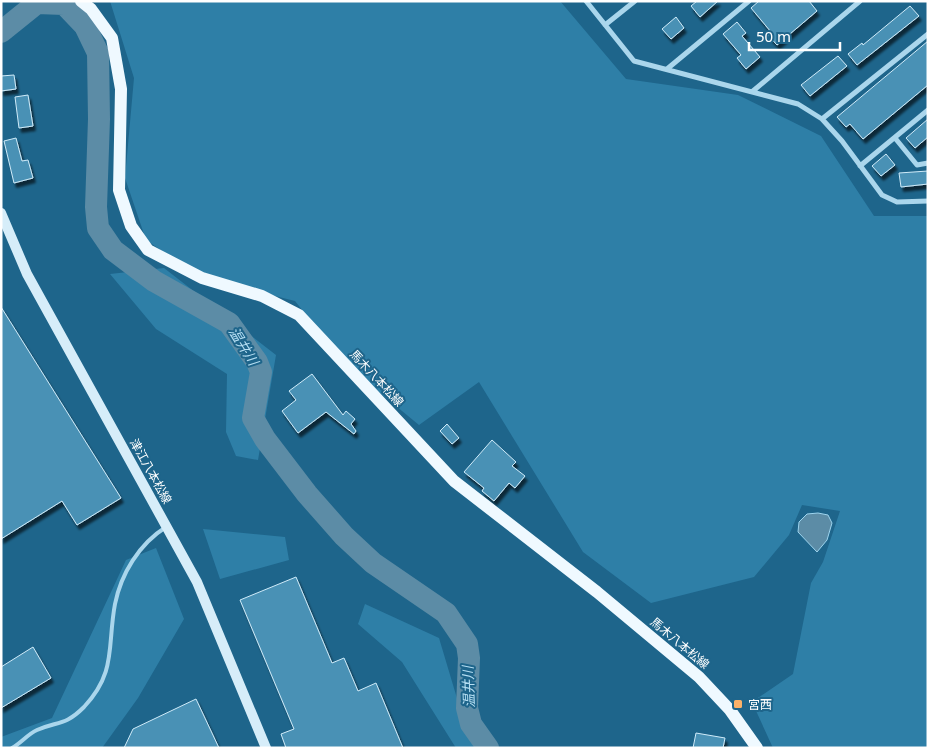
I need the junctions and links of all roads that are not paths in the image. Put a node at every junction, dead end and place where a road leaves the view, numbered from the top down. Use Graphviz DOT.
graph roads {
  1 [pos="81,1"];
  2 [pos="586,1"];
  3 [pos="635,1"];
  4 [pos="748,1"];
  5 [pos="860,1"];
  6 [pos="605,25"];
  7 [pos="928,34"];
  8 [pos="667,69"];
  9 [pos="753,91"];
  10 [pos="928,110"];
  11 [pos="822,119"];
  12 [pos="895,138"];
  13 [pos="928,162"];
  14 [pos="860,166"];
  15 [pos="928,201"];
  16 [pos="1,213"];
  17 [pos="167,526"];
  18 [pos="12,748"];
  19 [pos="266,748"];
  20 [pos="757,748"];
  1 -- 20 [label="main road, 馬木八本松線"];
  2 -- 6 [label="street"];
  3 -- 6 [label="street"];
  4 -- 8 [label="street"];
  5 -- 9 [label="street"];
  6 -- 8 [label="street"];
  7 -- 11 [label="street"];
  8 -- 9 [label="street"];
  9 -- 11 [label="street"];
  10 -- 12 [label="street"];
  11 -- 14 [label="street"];
  12 -- 13 [label="street"];
  12 -- 14 [label="street"];
  14 -- 15 [label="street"];
  16 -- 17 [label="main road, 津江八本松線"];
  17 -- 18 [label="lane"];
  17 -- 19 [label="main road, 津江八本松線"];
}
